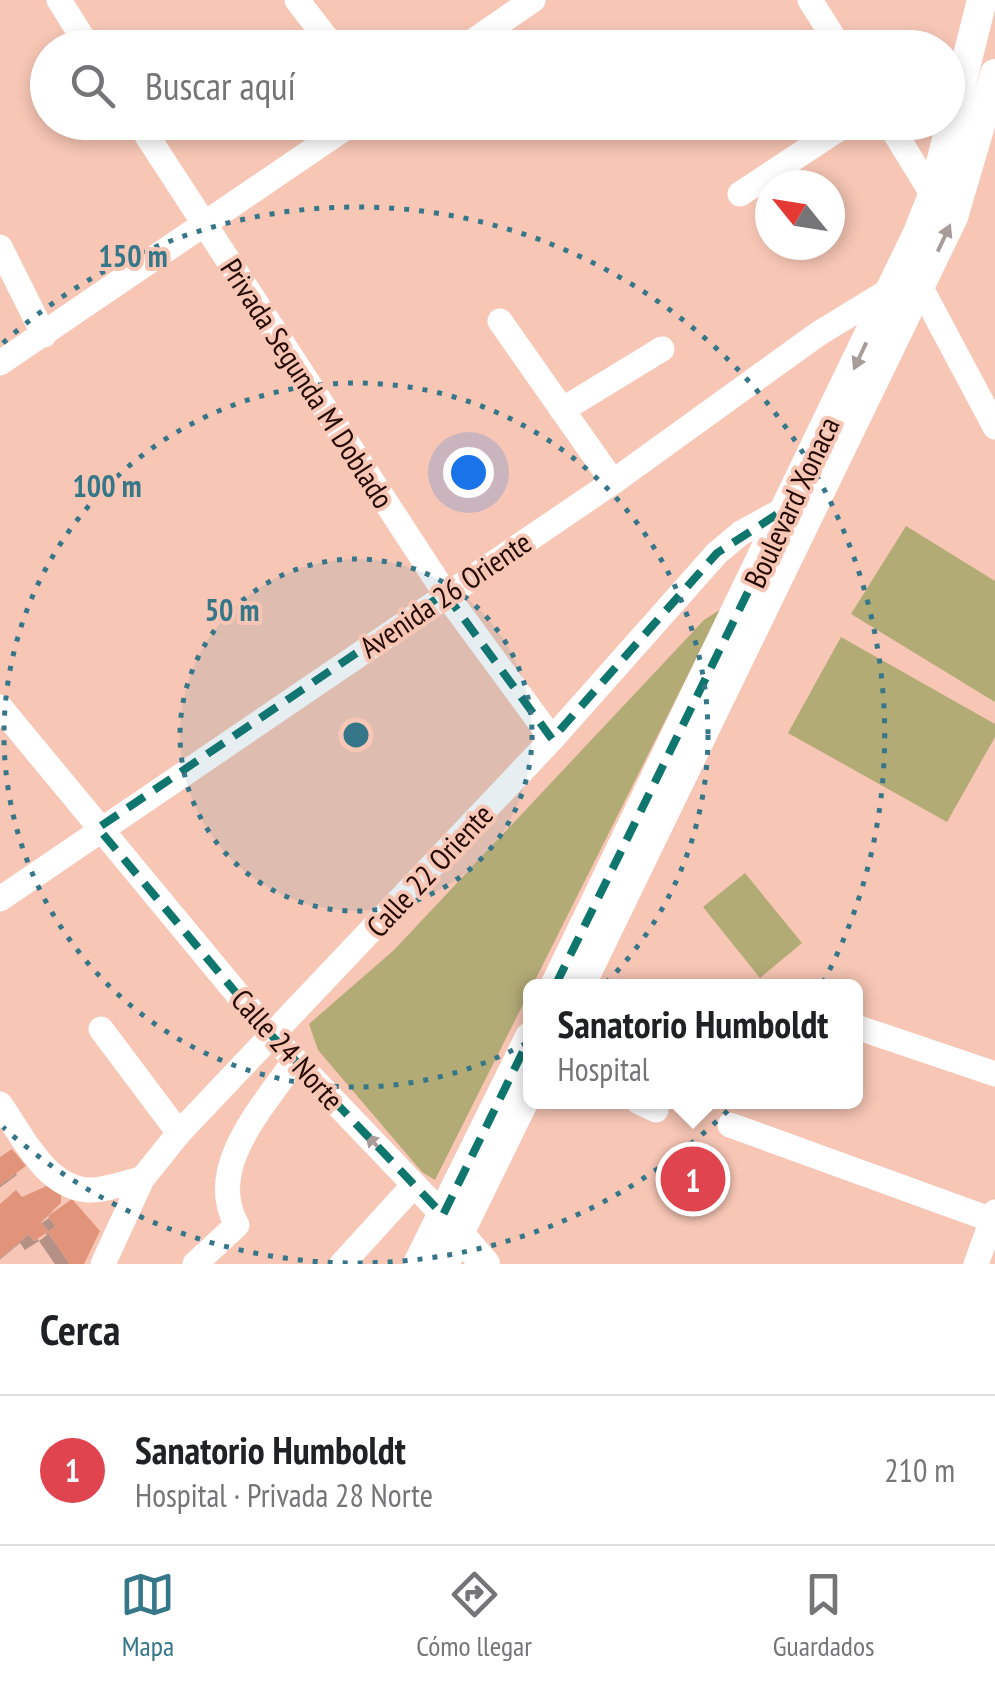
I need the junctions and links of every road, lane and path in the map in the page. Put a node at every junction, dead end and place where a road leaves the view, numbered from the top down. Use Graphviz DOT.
graph roads {
  1 [pos="59,0"];
  2 [pos="297,0"];
  3 [pos="532,0"];
  4 [pos="810,0"];
  5 [pos="982,0"];
  6 [pos="78,30"];
  7 [pos="320,30"];
  8 [pos="489,30"];
  9 [pos="829,30"];
  10 [pos="965,68"];
  11 [pos="995,74"];
  12 [pos="150,140"];
  13 [pos="328,140"];
  14 [pos="822,140"];
  15 [pos="899,140"];
  16 [pos="947,140"];
  17 [pos="740,194"];
  18 [pos="933,195"];
  19 [pos="205,225"];
  20 [pos="0,247"];
  21 [pos="906,289"];
  22 [pos="500,321"];
  23 [pos="44,335"];
  24 [pos="662,349"];
  25 [pos="0,363"];
  26 [pos="562,410"];
  27 [pos="995,426"];
  28 [pos="612,482"];
  29 [pos="790,506"];
  30 [pos="446,593"];
  31 [pos="0,707"];
  32 [pos="552,739"];
  33 [pos="98,828"];
  34 [pos="0,898"];
  35 [pos="558,979"];
  36 [pos="583,979"];
  37 [pos="101,1029"];
  38 [pos="863,1029"];
  39 [pos="273,1037"];
  40 [pos="523,1054"];
  41 [pos="295,1060"];
  42 [pos="995,1074"];
  43 [pos="523,1100"];
  44 [pos="0,1104"];
  45 [pos="730,1125"];
  46 [pos="179,1133"];
  47 [pos="9,1137"];
  48 [pos="142,1179"];
  49 [pos="414,1185"];
  50 [pos="994,1216"];
  51 [pos="451,1225"];
  52 [pos="104,1264"];
  53 [pos="194,1264"];
  54 [pos="342,1264"];
  55 [pos="418,1264"];
  56 [pos="444,1264"];
  57 [pos="484,1264"];
  58 [pos="976,1264"];
  1 -- 6 [label="street"];
  2 -- 7 [label="street"];
  3 -- 8 [label="street"];
  4 -- 9 [label="street"];
  5 -- 10 [label="main road, Boulevard Xonaca"];
  21 -- 11 [label="main road, Boulevard Xonaca, one-way"];
  12 -- 19 [label="street, Privada Segunda M Doblado"];
  13 -- 19 [label="street"];
  14 -- 17 [label="street"];
  15 -- 18 [label="street"];
  16 -- 18 [label="main road, Boulevard Xonaca"];
  18 -- 21 [label="main road, Boulevard Xonaca"];
  19 -- 23 [label="street"];
  19 -- 30 [label="street, Privada Segunda M Doblado"];
  20 -- 23 [label="street"];
  21 -- 27 [label="street"];
  21 -- 28 [label="street, Avenida 26 Oriente"];
  21 -- 29 [label="main road, Boulevard Xonaca, one-way"];
  21 -- 36 [label="main road, Boulevard Xonaca"];
  22 -- 26 [label="street"];
  23 -- 25 [label="street"];
  24 -- 26 [label="street"];
  26 -- 28 [label="street"];
  28 -- 30 [label="street, Avenida 26 Oriente"];
  29 -- 32 [label="street, Calle 22 Oriente"];
  29 -- 35 [label="main road, Boulevard Xonaca"];
  30 -- 32 [label="street, Privada Segunda M Doblado"];
  30 -- 33 [label="street, Avenida 26 Oriente"];
  31 -- 33 [label="street, Calle 24 Norte"];
  32 -- 39 [label="street, Calle 22 Oriente"];
  33 -- 34 [label="street, Avenida 26 Oriente"];
  33 -- 39 [label="street, Calle 24 Norte"];
  37 -- 46 [label="street"];
  38 -- 42 [label="street"];
  39 -- 41 [label="street, Calle 24 Norte"];
  39 -- 46 [label="street, Calle 22 Oriente"];
  40 -- 51 [label="main road"];
  49 -- 41 [label="street, Calle 24 Norte, one-way"];
  41 -- 53 [label="street"];
  43 -- 51 [label="main road"];
  44 -- 47 [label="street"];
  45 -- 50 [label="street"];
  46 -- 48 [label="street, Calle 22 Oriente"];
  47 -- 48 [label="street"];
  48 -- 52 [label="street, Calle 22 Oriente"];
  49 -- 51 [label="street, Calle 24 Norte"];
  49 -- 54 [label="street"];
  50 -- 58 [label="street"];
  51 -- 55 [label="main road"];
  51 -- 56 [label="main road"];
  51 -- 57 [label="main road, Calle 24 Norte"];
}
